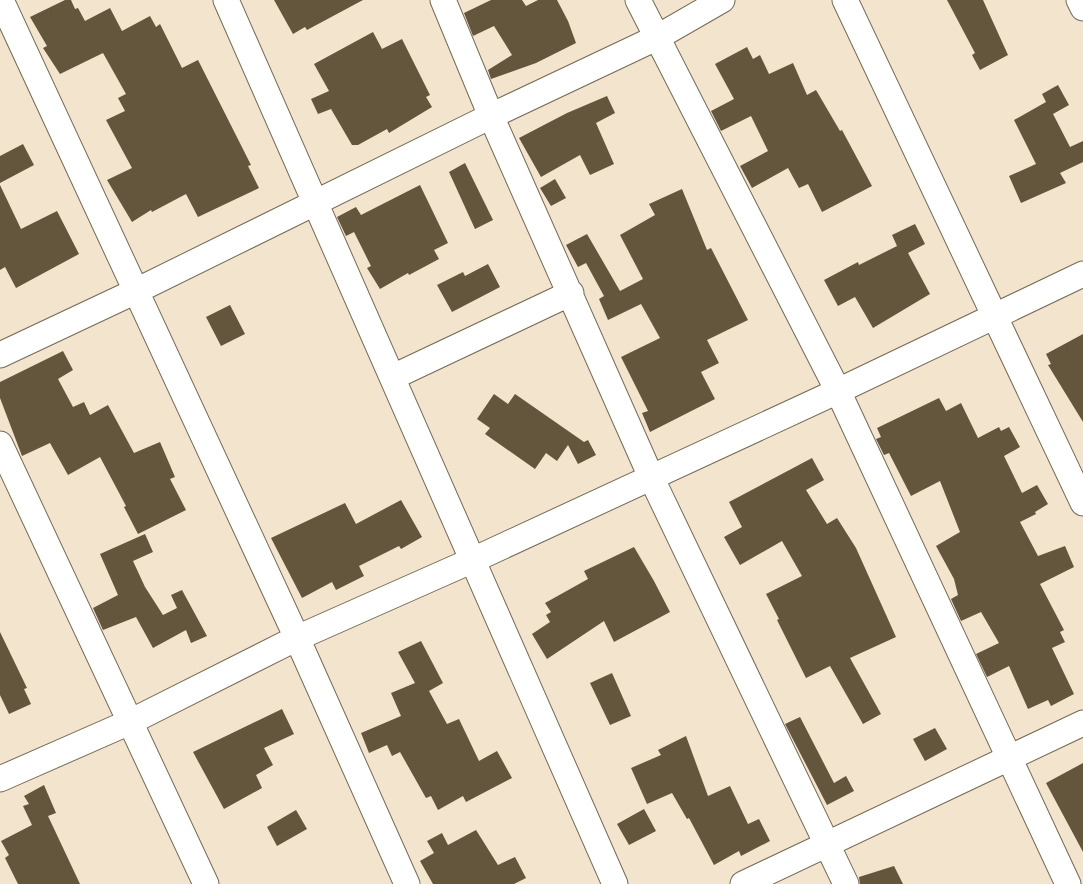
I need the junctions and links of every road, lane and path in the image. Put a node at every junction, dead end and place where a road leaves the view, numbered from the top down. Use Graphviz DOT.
graph roads {
  1 [pos="1,0"];
  2 [pos="226,0"];
  3 [pos="443,0"];
  4 [pos="638,0"];
  5 [pos="722,0"];
  6 [pos="845,0"];
  7 [pos="1079,0"];
  8 [pos="1083,8"];
  9 [pos="656,38"];
  10 [pos="491,116"];
  11 [pos="316,202"];
  12 [pos="1083,274"];
  13 [pos="136,291"];
  14 [pos="571,294"];
  15 [pos="997,316"];
  16 [pos="0,355"];
  17 [pos="392,377"];
  18 [pos="838,391"];
  19 [pos="0,444"];
  20 [pos="651,477"];
  21 [pos="1083,503"];
  22 [pos="473,560"];
  23 [pos="297,638"];
  24 [pos="132,721"];
  25 [pos="1083,723"];
  26 [pos="1011,759"];
  27 [pos="0,779"];
  28 [pos="828,845"];
  29 [pos="206,884"];
  30 [pos="407,884"];
  31 [pos="615,884"];
  32 [pos="743,884"];
  33 [pos="846,884"];
  34 [pos="1068,884"];
  1 -- 13 [label="street"];
  2 -- 11 [label="street"];
  3 -- 10 [label="street"];
  4 -- 9 [label="street"];
  5 -- 9 [label="street"];
  6 -- 15 [label="street"];
  7 -- 8 [label="street"];
  9 -- 10 [label="street"];
  9 -- 18 [label="street"];
  10 -- 11 [label="street"];
  10 -- 14 [label="street"];
  11 -- 13 [label="street"];
  11 -- 17 [label="street"];
  12 -- 15 [label="street"];
  13 -- 16 [label="street"];
  13 -- 23 [label="street"];
  14 -- 17 [label="street"];
  14 -- 20 [label="street"];
  15 -- 18 [label="street"];
  15 -- 21 [label="street"];
  17 -- 22 [label="street"];
  18 -- 20 [label="street"];
  18 -- 26 [label="street"];
  19 -- 24 [label="street"];
  20 -- 22 [label="street"];
  20 -- 28 [label="street"];
  22 -- 23 [label="street"];
  22 -- 31 [label="street"];
  23 -- 24 [label="street"];
  23 -- 30 [label="street"];
  24 -- 27 [label="street"];
  24 -- 29 [label="street"];
  25 -- 26 [label="street"];
  26 -- 28 [label="street"];
  26 -- 34 [label="street"];
  28 -- 32 [label="street"];
  28 -- 33 [label="street"];
}
